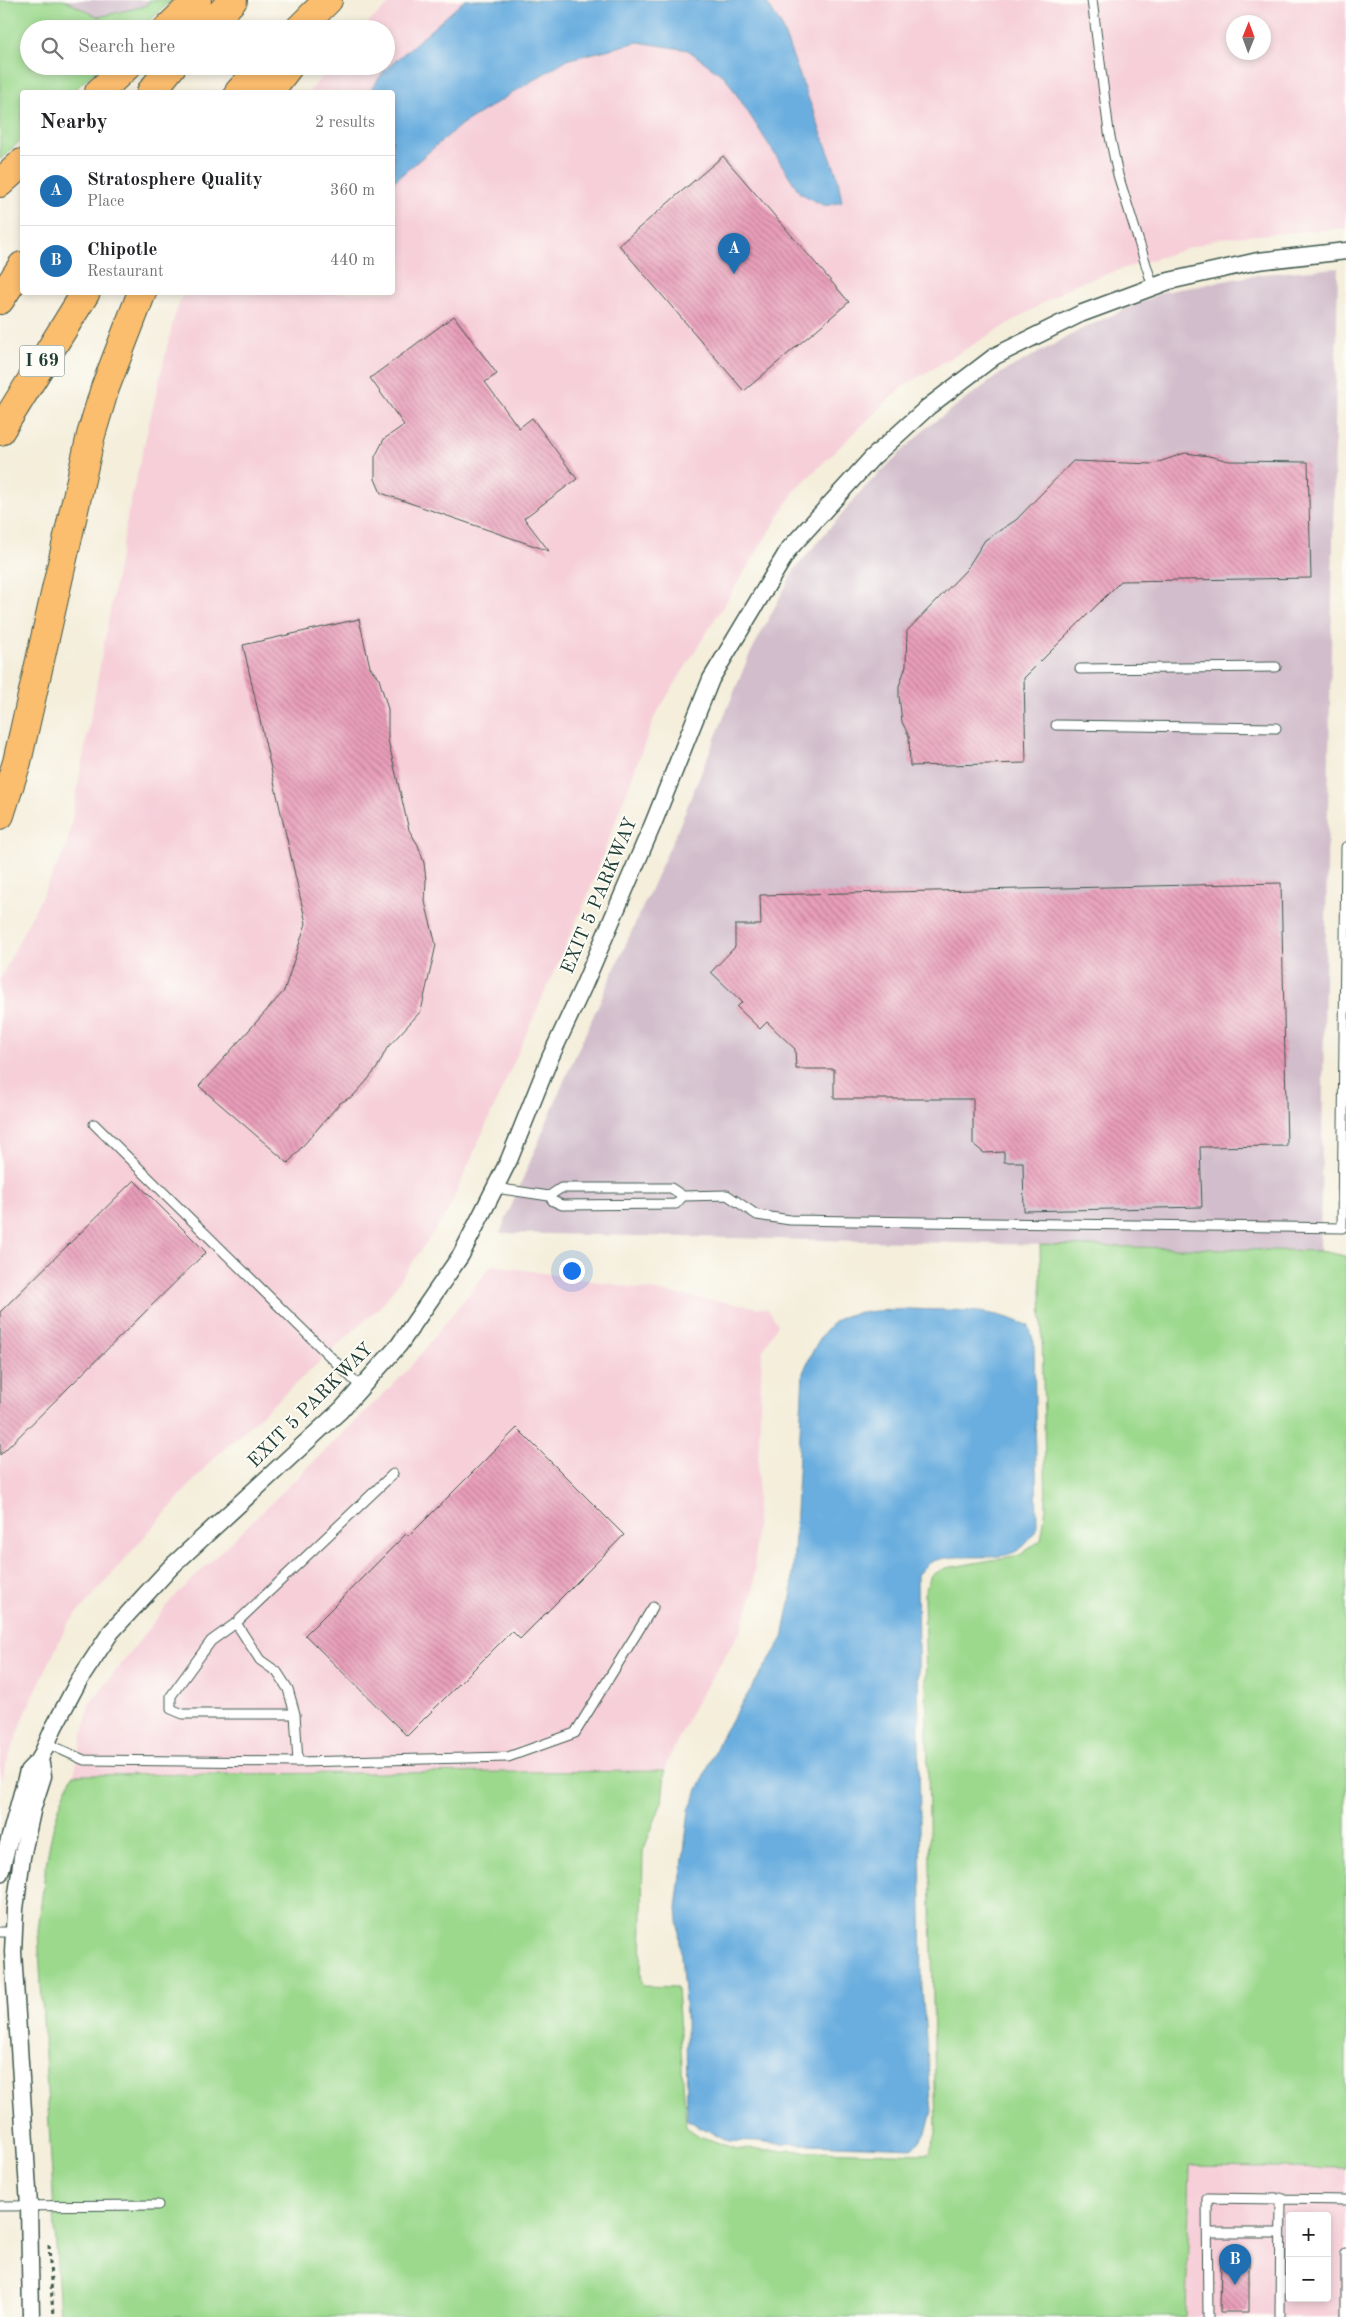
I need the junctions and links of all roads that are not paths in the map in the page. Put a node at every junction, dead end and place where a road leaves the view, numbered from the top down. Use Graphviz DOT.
graph roads {
  1 [pos="197,0"];
  2 [pos="234,0"];
  3 [pos="328,0"];
  4 [pos="340,0"];
  5 [pos="1092,0"];
  6 [pos="176,20"];
  7 [pos="215,20"];
  8 [pos="309,20"];
  9 [pos="325,20"];
  10 [pos="117,75"];
  11 [pos="165,75"];
  12 [pos="255,75"];
  13 [pos="282,75"];
  14 [pos="101,90"];
  15 [pos="153,90"];
  16 [pos="241,90"];
  17 [pos="271,90"];
  18 [pos="20,165"];
  19 [pos="0,183"];
  20 [pos="1346,252"];
  21 [pos="20,269"];
  22 [pos="1153,287"];
  23 [pos="84,295"];
  24 [pos="141,295"];
  25 [pos="0,300"];
  26 [pos="0,431"];
  27 [pos="1276,667"];
  28 [pos="1080,670"];
  29 [pos="1056,724"];
  30 [pos="1276,728"];
  31 [pos="0,815"];
  32 [pos="1346,847"];
  33 [pos="1346,892"];
  34 [pos="94,1124"];
  35 [pos="495,1188"];
  36 [pos="549,1196"];
  37 [pos="683,1196"];
  38 [pos="361,1387"];
  39 [pos="393,1474"];
  40 [pos="653,1607"];
  41 [pos="236,1623"];
  42 [pos="295,1714"];
  43 [pos="46,1743"];
  44 [pos="40,1759"];
  45 [pos="298,1762"];
  46 [pos="0,1874"];
  47 [pos="7,1932"];
  48 [pos="1281,2198"];
  49 [pos="1346,2200"];
  50 [pos="158,2205"];
  51 [pos="0,2206"];
  52 [pos="29,2206"];
  53 [pos="1208,2233"];
  54 [pos="1280,2233"];
  55 [pos="1346,2253"];
  56 [pos="31,2317"];
  57 [pos="1208,2317"];
  58 [pos="1280,2317"];
  59 [pos="1346,2317"];
  1 -- 6 [label="highway"];
  2 -- 7 [label="highway"];
  3 -- 8 [label="highway"];
  4 -- 9 [label="highway"];
  5 -- 22 [label="lane"];
  10 -- 14 [label="highway"];
  11 -- 15 [label="highway"];
  12 -- 16 [label="highway"];
  13 -- 17 [label="highway"];
  18 -- 19 [label="highway"];
  20 -- 22 [label="street, EXIT 5 PARKWAY"];
  21 -- 25 [label="highway"];
  22 -- 35 [label="street, EXIT 5 PARKWAY"];
  23 -- 26 [label="highway, I 69"];
  24 -- 31 [label="highway"];
  27 -- 28 [label="lane"];
  29 -- 30 [label="lane"];
  32 -- 33 [label="lane"];
  33 -- 37 [label="lane"];
  34 -- 38 [label="lane"];
  35 -- 36 [label="lane"];
  35 -- 38 [label="street, EXIT 5 PARKWAY"];
  36 -- 37 [label="lane"];
  36 -- 37 [label="lane"];
  38 -- 43 [label="street, EXIT 5 PARKWAY"];
  39 -- 41 [label="lane"];
  40 -- 45 [label="lane"];
  41 -- 42 [label="lane"];
  41 -- 42 [label="lane"];
  42 -- 45 [label="lane"];
  43 -- 44 [label="street, EXIT 5 PARKWAY"];
  43 -- 45 [label="lane"];
  44 -- 46 [label="street, EXIT 5 PARKWAY"];
  44 -- 47 [label="street, EXIT 5 PARKWAY"];
  47 -- 52 [label="street, EXIT 5 PARKWAY"];
  48 -- 49 [label="lane"];
  48 -- 53 [label="lane"];
  48 -- 54 [label="lane"];
  50 -- 52 [label="lane"];
  51 -- 52 [label="lane"];
  52 -- 56 [label="street, EXIT 5 PARKWAY"];
  53 -- 54 [label="lane"];
  53 -- 57 [label="lane"];
  54 -- 58 [label="lane"];
  55 -- 59 [label="lane"];
}
